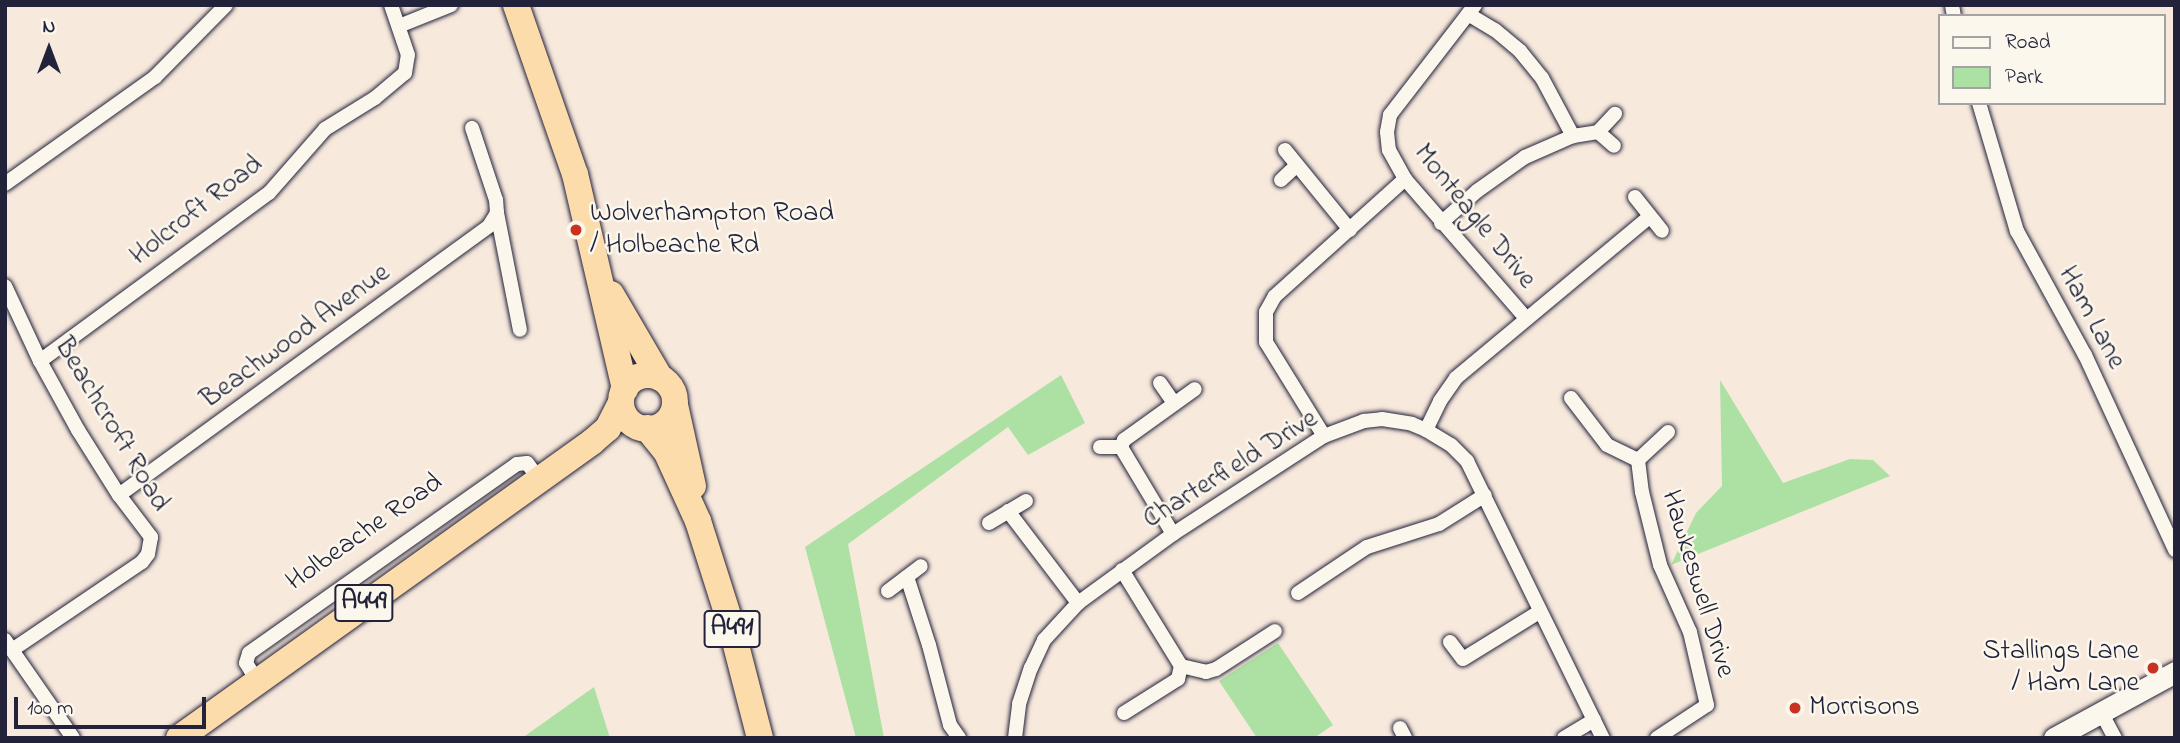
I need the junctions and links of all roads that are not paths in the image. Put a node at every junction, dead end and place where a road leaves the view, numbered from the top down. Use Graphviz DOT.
graph roads {
  1 [pos="226,5"];
  2 [pos="391,5"];
  3 [pos="451,5"];
  4 [pos="516,5"];
  5 [pos="1471,10"];
  6 [pos="399,26"];
  7 [pos="1980,105"];
  8 [pos="1615,114"];
  9 [pos="472,128"];
  10 [pos="1598,132"];
  11 [pos="1573,136"];
  12 [pos="1614,146"];
  13 [pos="1285,150"];
  14 [pos="1296,166"];
  15 [pos="1405,179"];
  16 [pos="1281,180"];
  17 [pos="5,184"];
  18 [pos="1636,197"];
  19 [pos="497,213"];
  20 [pos="1649,216"];
  21 [pos="1441,223"];
  22 [pos="1350,230"];
  23 [pos="1662,232"];
  24 [pos="598,271"];
  25 [pos="5,286"];
  26 [pos="1526,318"];
  27 [pos="520,330"];
  28 [pos="40,361"];
  29 [pos="660,377"];
  30 [pos="1160,383"];
  31 [pos="1195,389"];
  32 [pos="623,396"];
  33 [pos="1571,398"];
  34 [pos="1174,403"];
  35 [pos="675,405"];
  36 [pos="646,428"];
  37 [pos="1426,430"];
  38 [pos="1668,432"];
  39 [pos="1324,436"];
  40 [pos="1100,447"];
  41 [pos="1121,447"];
  42 [pos="1638,460"];
  43 [pos="546,476"];
  44 [pos="119,495"];
  45 [pos="1485,495"];
  46 [pos="1027,500"];
  47 [pos="1008,511"];
  48 [pos="698,521"];
  49 [pos="989,523"];
  50 [pos="1172,534"];
  51 [pos="2175,550"];
  52 [pos="921,566"];
  53 [pos="1122,570"];
  54 [pos="907,577"];
  55 [pos="888,591"];
  56 [pos="1298,593"];
  57 [pos="1078,603"];
  58 [pos="1539,612"];
  59 [pos="1275,631"];
  60 [pos="1450,642"];
  61 [pos="9,645"];
  62 [pos="1181,666"];
  63 [pos="2175,672"];
  64 [pos="2101,712"];
  65 [pos="1124,713"];
  66 [pos="1594,720"];
  67 [pos="73,738"];
  68 [pos="179,738"];
  69 [pos="761,738"];
  70 [pos="959,738"];
  71 [pos="1015,738"];
  72 [pos="1564,738"];
  73 [pos="1603,738"];
  74 [pos="1657,738"];
  75 [pos="2054,738"];
  76 [pos="2115,738"];
  1 -- 17 [label="street"];
  2 -- 6 [label="street"];
  3 -- 6 [label="street"];
  4 -- 24 [label="highway"];
  5 -- 11 [label="street"];
  5 -- 15 [label="street, Monteagle Drive"];
  6 -- 28 [label="street, Holcroft Road"];
  7 -- 51 [label="street, Ham Lane"];
  8 -- 10 [label="street"];
  9 -- 19 [label="street"];
  10 -- 11 [label="street"];
  10 -- 12 [label="street"];
  11 -- 21 [label="street"];
  13 -- 14 [label="street"];
  14 -- 16 [label="street"];
  14 -- 22 [label="street"];
  15 -- 21 [label="street, Monteagle Drive"];
  15 -- 22 [label="street"];
  18 -- 20 [label="street"];
  19 -- 27 [label="street"];
  19 -- 44 [label="street, Beachwood Avenue"];
  20 -- 23 [label="street"];
  20 -- 26 [label="street"];
  21 -- 26 [label="street, Monteagle Drive"];
  22 -- 39 [label="street"];
  24 -- 29 [label="highway"];
  24 -- 32 [label="highway"];
  25 -- 28 [label="street, Beachcroft Road"];
  26 -- 37 [label="street"];
  28 -- 44 [label="street, Beachcroft Road"];
  29 -- 32 [label="highway"];
  29 -- 35 [label="highway"];
  30 -- 34 [label="street"];
  31 -- 34 [label="street"];
  32 -- 36 [label="highway"];
  32 -- 43 [label="highway, Holbeache Road / A449"];
  33 -- 42 [label="street, Hawkeswell Drive"];
  34 -- 41 [label="street"];
  35 -- 36 [label="highway"];
  35 -- 48 [label="highway, A491"];
  36 -- 43 [label="highway, Holbeache Road / A449"];
  36 -- 48 [label="highway, A491"];
  37 -- 39 [label="street, Charterfield Drive"];
  37 -- 45 [label="street, Charterfield Drive"];
  38 -- 42 [label="street, Hawkeswell Drive"];
  39 -- 50 [label="street, Charterfield Drive"];
  40 -- 41 [label="street"];
  41 -- 50 [label="street"];
  42 -- 74 [label="street, Hawkeswell Drive"];
  43 -- 68 [label="highway, Holbeache Road / A449"];
  44 -- 61 [label="street, Beachcroft Road"];
  45 -- 56 [label="street"];
  45 -- 58 [label="street, Charterfield Drive"];
  46 -- 47 [label="street"];
  47 -- 49 [label="street"];
  47 -- 57 [label="street"];
  48 -- 69 [label="highway, A491"];
  50 -- 53 [label="street, Charterfield Drive"];
  52 -- 54 [label="street"];
  53 -- 57 [label="street, Charterfield Drive"];
  53 -- 62 [label="street"];
  54 -- 55 [label="street"];
  54 -- 70 [label="street"];
  57 -- 71 [label="street, Charterfield Drive"];
  58 -- 60 [label="street"];
  58 -- 66 [label="street, Charterfield Drive"];
  59 -- 62 [label="street"];
  61 -- 67 [label="street"];
  62 -- 65 [label="street"];
  63 -- 64 [label="main road"];
  64 -- 75 [label="main road"];
  64 -- 76 [label="street"];
  66 -- 72 [label="street"];
  66 -- 73 [label="street, Charterfield Drive"];
}
